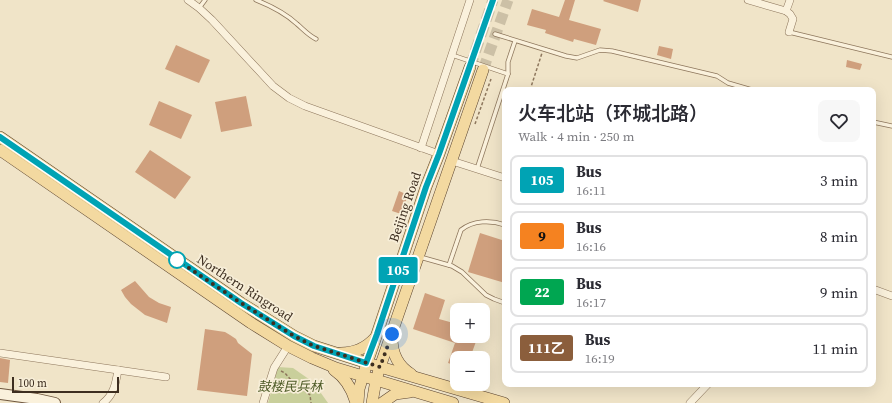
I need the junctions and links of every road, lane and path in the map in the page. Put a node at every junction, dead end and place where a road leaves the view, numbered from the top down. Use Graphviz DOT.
graph roads {
  1 [pos="188,0"];
  2 [pos="205,0"];
  3 [pos="256,0"];
  4 [pos="470,0"];
  5 [pos="748,0"];
  6 [pos="790,0"];
  7 [pos="199,8"];
  8 [pos="786,11"];
  9 [pos="789,32"];
  10 [pos="495,34"];
  11 [pos="316,39"];
  12 [pos="515,41"];
  13 [pos="544,50"];
  14 [pos="452,55"];
  15 [pos="892,57"];
  16 [pos="470,67"];
  17 [pos="483,70"];
  18 [pos="508,74"];
  19 [pos="504,87"];
  20 [pos="531,87"];
  21 [pos="742,87"];
  22 [pos="502,92"];
  23 [pos="876,123"];
  24 [pos="892,126"];
  25 [pos="0,137"];
  26 [pos="421,148"];
  27 [pos="0,150"];
  28 [pos="439,154"];
  29 [pos="452,161"];
  30 [pos="477,169"];
  31 [pos="502,177"];
  32 [pos="502,224"];
  33 [pos="418,257"];
  34 [pos="449,265"];
  35 [pos="876,289"];
  36 [pos="892,296"];
  37 [pos="502,302"];
  38 [pos="377,334"];
  39 [pos="392,334"];
  40 [pos="288,346"];
  41 [pos="0,353"];
  42 [pos="336,353"];
  43 [pos="323,363"];
  44 [pos="366,363"];
  45 [pos="380,367"];
  46 [pos="274,368"];
  47 [pos="118,370"];
  48 [pos="362,376"];
  49 [pos="166,377"];
  50 [pos="416,378"];
  51 [pos="376,380"];
  52 [pos="705,387"];
  53 [pos="417,392"];
  54 [pos="0,394"];
  55 [pos="0,399"];
  56 [pos="29,403"];
  57 [pos="55,403"];
  58 [pos="103,403"];
  59 [pos="263,403"];
  60 [pos="311,403"];
  61 [pos="357,403"];
  62 [pos="372,403"];
  63 [pos="382,403"];
  64 [pos="453,403"];
  65 [pos="504,403"];
  66 [pos="690,403"];
  1 -- 7 [label="street"];
  2 -- 7 [label="lane"];
  3 -- 11 [label="lane"];
  4 -- 14 [label="street"];
  5 -- 8 [label="street"];
  6 -- 8 [label="street"];
  7 -- 26 [label="street"];
  8 -- 9 [label="street"];
  9 -- 15 [label="lane"];
  10 -- 12 [label="lane"];
  12 -- 13 [label="lane"];
  12 -- 18 [label="lane"];
  13 -- 20 [label="path"];
  13 -- 21 [label="lane"];
  14 -- 18 [label="lane"];
  14 -- 26 [label="street"];
  16 -- 28 [label="main road, Beijing Road"];
  17 -- 29 [label="main road"];
  18 -- 19 [label="lane"];
  22 -- 30 [label="lane"];
  23 -- 24 [label="lane"];
  25 -- 42 [label="main road, Northern Ringroad"];
  26 -- 28 [label="street"];
  27 -- 40 [label="main road, Northern Ringroad"];
  28 -- 38 [label="main road, Beijing Road"];
  29 -- 30 [label="street"];
  29 -- 33 [label="main road"];
  30 -- 31 [label="street"];
  32 -- 34 [label="lane"];
  33 -- 34 [label="lane"];
  33 -- 39 [label="main road"];
  34 -- 37 [label="lane"];
  35 -- 36 [label="street"];
  38 -- 42 [label="main road"];
  38 -- 44 [label="main road, Beijing Road"];
  39 -- 45 [label="main road"];
  39 -- 50 [label="main road"];
  40 -- 43 [label="main road, Northern Ringroad"];
  40 -- 46 [label="street"];
  41 -- 47 [label="street"];
  42 -- 44 [label="main road, Northern Ringroad"];
  43 -- 48 [label="main road, Northern Ringroad"];
  43 -- 61 [label="main road"];
  44 -- 45 [label="main road, Northern Ringroad"];
  44 -- 48 [label="main road, Beijing Road"];
  45 -- 50 [label="main road, Northern Ringroad"];
  45 -- 51 [label="main road"];
  46 -- 59 [label="street"];
  46 -- 60 [label="path"];
  47 -- 49 [label="street"];
  47 -- 58 [label="street"];
  48 -- 51 [label="main road, Northern Ringroad"];
  48 -- 61 [label="main road, Beijing Road"];
  50 -- 65 [label="main road, Northern Ringroad"];
  51 -- 53 [label="main road, Northern Ringroad"];
  51 -- 62 [label="main road"];
  52 -- 66 [label="street"];
  53 -- 63 [label="main road"];
  53 -- 64 [label="main road, Northern Ringroad"];
  54 -- 57 [label="main road"];
  55 -- 56 [label="main road"];
}
